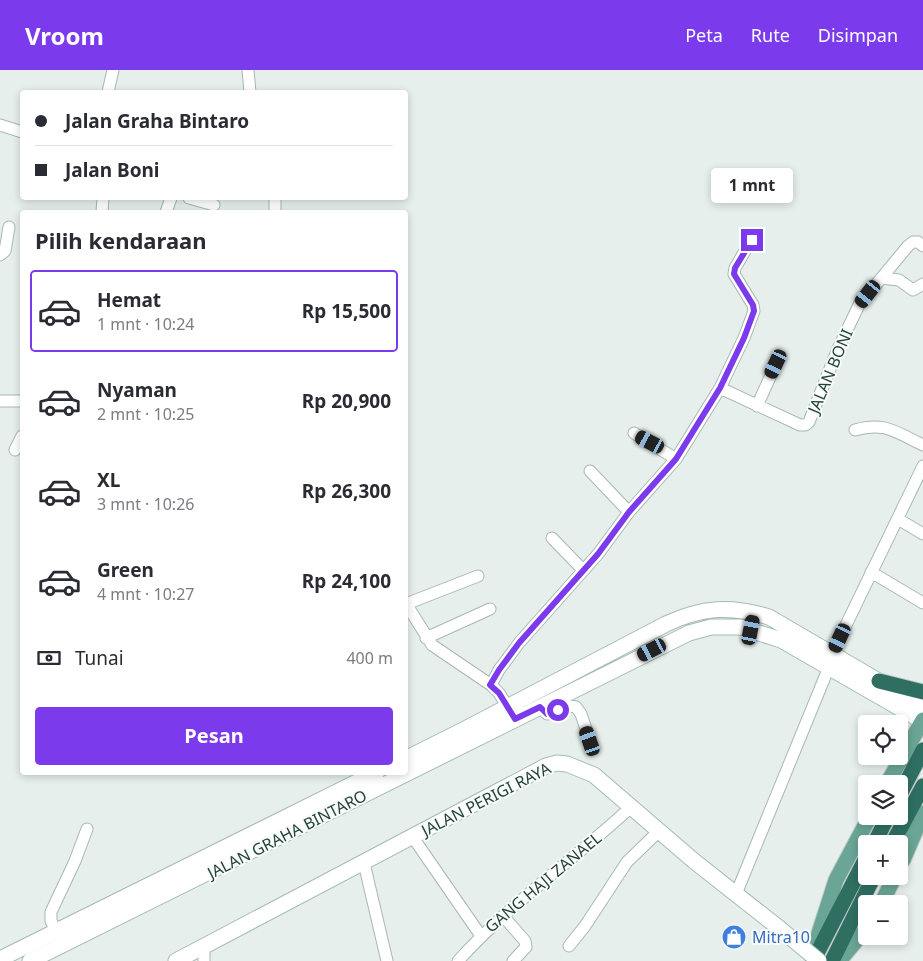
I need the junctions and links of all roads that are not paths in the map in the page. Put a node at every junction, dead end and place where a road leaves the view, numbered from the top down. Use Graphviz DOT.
graph roads {
  1 [pos="113,70"];
  2 [pos="248,70"];
  3 [pos="108,90"];
  4 [pos="250,90"];
  5 [pos="0,125"];
  6 [pos="20,131"];
  7 [pos="196,200"];
  8 [pos="214,205"];
  9 [pos="9,227"];
  10 [pos="752,240"];
  11 [pos="923,246"];
  12 [pos="0,255"];
  13 [pos="881,278"];
  14 [pos="923,284"];
  15 [pos="776,364"];
  16 [pos="720,388"];
  17 [pos="0,401"];
  18 [pos="20,401"];
  19 [pos="757,406"];
  20 [pos="855,430"];
  21 [pos="634,433"];
  22 [pos="20,440"];
  23 [pos="923,445"];
  24 [pos="15,450"];
  25 [pos="676,459"];
  26 [pos="923,466"];
  27 [pos="590,471"];
  28 [pos="629,512"];
  29 [pos="898,519"];
  30 [pos="923,534"];
  31 [pos="552,538"];
  32 [pos="583,570"];
  33 [pos="871,572"];
  34 [pos="478,576"];
  35 [pos="408,602"];
  36 [pos="923,603"];
  37 [pos="408,608"];
  38 [pos="490,609"];
  39 [pos="754,612"];
  40 [pos="751,630"];
  41 [pos="426,638"];
  42 [pos="830,660"];
  43 [pos="879,681"];
  44 [pos="490,685"];
  45 [pos="923,692"];
  46 [pos="507,706"];
  47 [pos="540,707"];
  48 [pos="923,707"];
  49 [pos="515,719"];
  50 [pos="923,721"];
  51 [pos="590,741"];
  52 [pos="923,750"];
  53 [pos="434,752"];
  54 [pos="408,758"];
  55 [pos="408,766"];
  56 [pos="370,775"];
  57 [pos="390,775"];
  58 [pos="893,775"];
  59 [pos="908,779"];
  60 [pos="923,786"];
  61 [pos="631,807"];
  62 [pos="923,813"];
  63 [pos="865,825"];
  64 [pos="923,828"];
  65 [pos="87,829"];
  66 [pos="659,831"];
  67 [pos="897,835"];
  68 [pos="412,836"];
  69 [pos="908,848"];
  70 [pos="908,853"];
  71 [pos="364,863"];
  72 [pos="859,885"];
  73 [pos="864,885"];
  74 [pos="858,890"];
  75 [pos="736,894"];
  76 [pos="503,916"];
  77 [pos="73,923"];
  78 [pos="56,931"];
  79 [pos="480,936"];
  80 [pos="80,937"];
  81 [pos="858,938"];
  82 [pos="569,946"];
  83 [pos="204,954"];
  84 [pos="0,959"];
  85 [pos="30,961"];
  86 [pos="176,961"];
  87 [pos="387,961"];
  88 [pos="458,961"];
  89 [pos="513,961"];
  90 [pos="811,961"];
  91 [pos="819,961"];
  92 [pos="832,961"];
  93 [pos="839,961"];
  1 -- 3 [label="street"];
  2 -- 4 [label="street"];
  5 -- 6 [label="street"];
  7 -- 8 [label="street"];
  9 -- 12 [label="street"];
  10 -- 16 [label="street"];
  11 -- 13 [label="street, JALAN BONI"];
  13 -- 14 [label="street"];
  13 -- 19 [label="street, JALAN BONI"];
  15 -- 19 [label="street"];
  16 -- 19 [label="street, JALAN BONI"];
  16 -- 25 [label="street"];
  17 -- 18 [label="street"];
  20 -- 23 [label="street"];
  21 -- 25 [label="street"];
  22 -- 24 [label="street"];
  25 -- 28 [label="street"];
  26 -- 29 [label="street"];
  27 -- 28 [label="street"];
  28 -- 32 [label="street"];
  29 -- 30 [label="street"];
  29 -- 33 [label="street"];
  31 -- 32 [label="street"];
  32 -- 44 [label="street"];
  33 -- 36 [label="street"];
  33 -- 42 [label="street"];
  34 -- 35 [label="street"];
  37 -- 41 [label="street"];
  38 -- 41 [label="street"];
  39 -- 40 [label="main road"];
  39 -- 42 [label="main road, JALAN GRAHA BINTARO"];
  39 -- 46 [label="main road, JALAN GRAHA BINTARO"];
  40 -- 42 [label="main road, JALAN GRAHA BINTARO"];
  40 -- 47 [label="main road, JALAN GRAHA BINTARO"];
  41 -- 44 [label="street"];
  42 -- 43 [label="main road, JALAN GRAHA BINTARO"];
  42 -- 50 [label="main road, JALAN GRAHA BINTARO"];
  42 -- 75 [label="street"];
  43 -- 45 [label="highway"];
  43 -- 48 [label="main road, JALAN GRAHA BINTARO"];
  44 -- 46 [label="street"];
  46 -- 49 [label="street"];
  46 -- 53 [label="main road, JALAN GRAHA BINTARO"];
  47 -- 49 [label="main road, JALAN GRAHA BINTARO"];
  47 -- 51 [label="street"];
  49 -- 53 [label="main road, JALAN GRAHA BINTARO"];
  50 -- 58 [label="main road"];
  52 -- 59 [label="highway"];
  53 -- 54 [label="main road, JALAN GRAHA BINTARO"];
  53 -- 55 [label="main road, JALAN GRAHA BINTARO"];
  56 -- 77 [label="main road, JALAN GRAHA BINTARO"];
  57 -- 80 [label="main road, JALAN GRAHA BINTARO"];
  60 -- 67 [label="highway"];
  61 -- 66 [label="main road, JALAN PERIGI RAYA"];
  61 -- 68 [label="main road, JALAN PERIGI RAYA"];
  61 -- 76 [label="street, GANG HAJI ZANAEL"];
  62 -- 69 [label="main road"];
  63 -- 90 [label="main road"];
  64 -- 70 [label="main road"];
  65 -- 78 [label="street"];
  66 -- 75 [label="main road, JALAN PERIGI RAYA"];
  66 -- 82 [label="street"];
  68 -- 71 [label="main road, JALAN PERIGI RAYA"];
  68 -- 79 [label="street"];
  71 -- 83 [label="main road, JALAN PERIGI RAYA"];
  71 -- 87 [label="street"];
  72 -- 74 [label="highway"];
  73 -- 74 [label="highway"];
  74 -- 90 [label="highway"];
  74 -- 92 [label="highway"];
  75 -- 91 [label="main road, JALAN PERIGI RAYA, bridge"];
  76 -- 79 [label="street, GANG HAJI ZANAEL"];
  76 -- 89 [label="street"];
  77 -- 78 [label="main road, JALAN GRAHA BINTARO"];
  77 -- 80 [label="main road"];
  78 -- 84 [label="main road, JALAN GRAHA BINTARO"];
  79 -- 88 [label="street, GANG HAJI ZANAEL"];
  80 -- 85 [label="main road, JALAN GRAHA BINTARO"];
  81 -- 93 [label="main road"];
  83 -- 86 [label="main road, JALAN PERIGI RAYA"];
}
